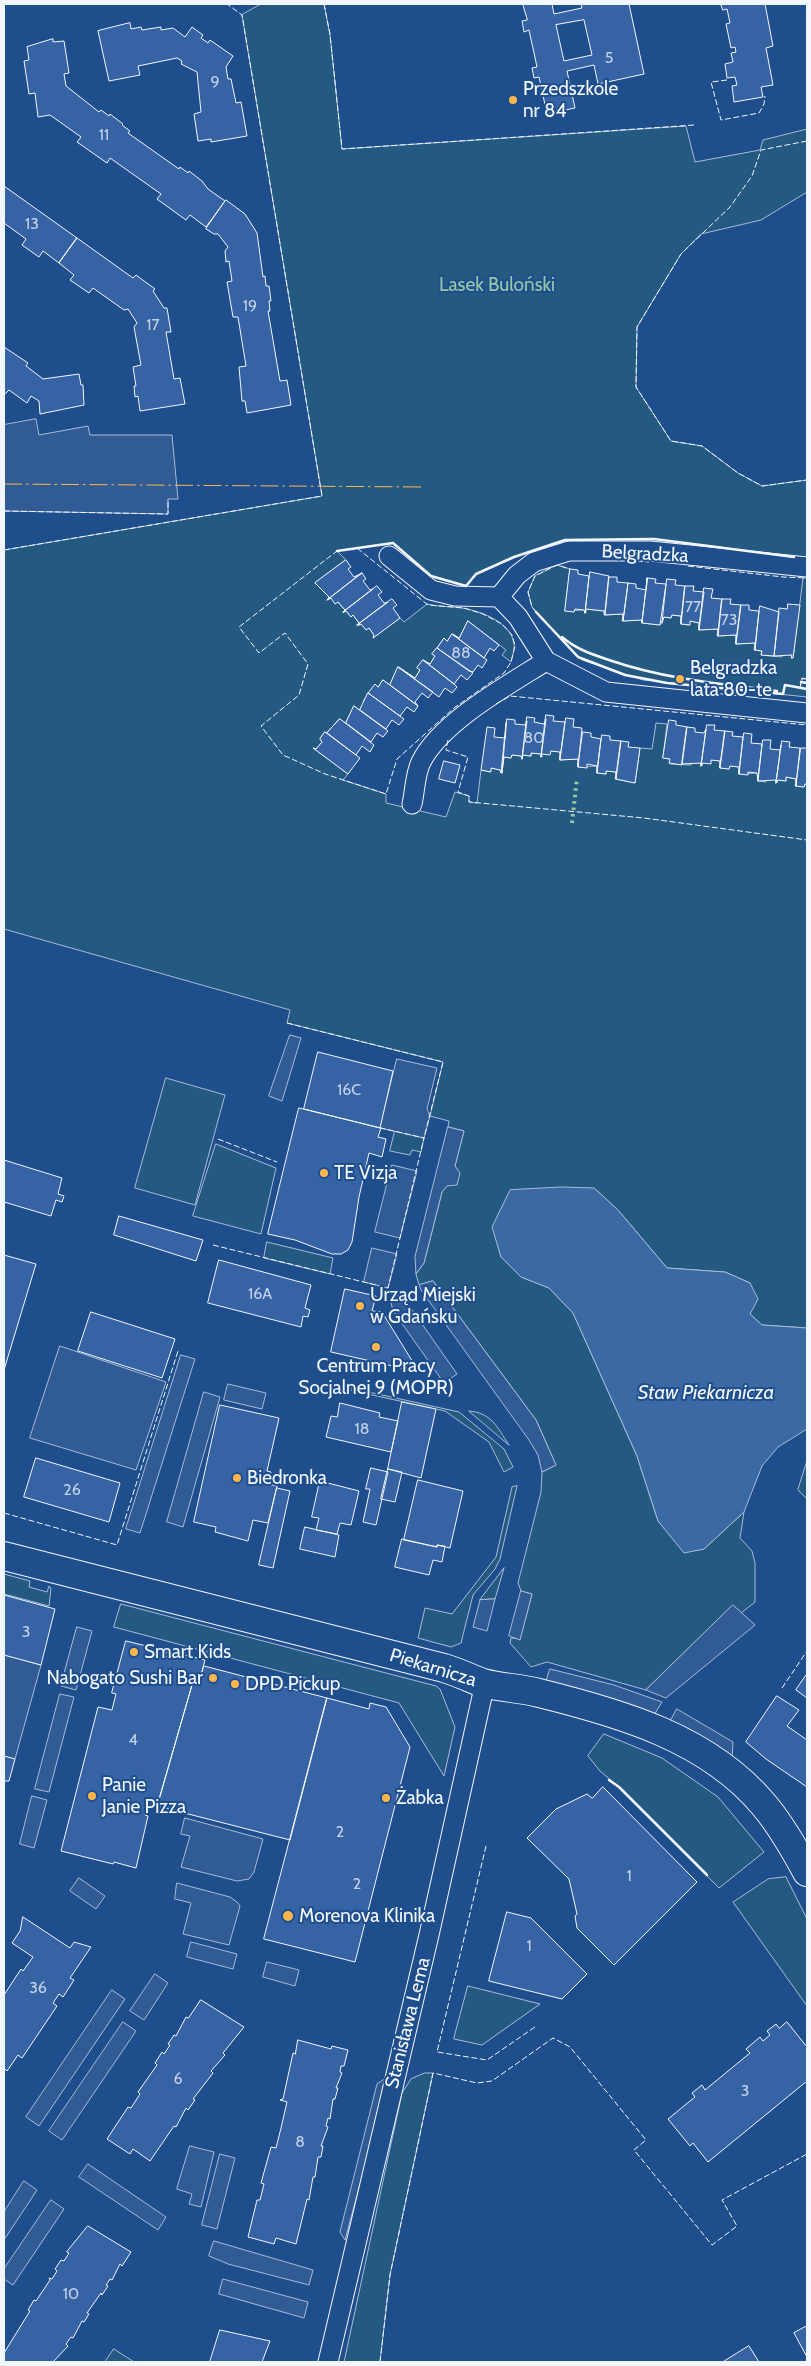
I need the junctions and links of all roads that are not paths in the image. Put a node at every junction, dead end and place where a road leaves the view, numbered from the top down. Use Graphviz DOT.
graph roads {
  1 [pos="388,556"];
  2 [pos="807,567"];
  3 [pos="500,597"];
  4 [pos="546,661"];
  5 [pos="807,713"];
  6 [pos="412,804"];
  7 [pos="4,1556"];
  8 [pos="485,1683"];
  9 [pos="807,1872"];
  10 [pos="328,2362"];
  1 -- 3 [label="street"];
  2 -- 3 [label="street, Belgradzka"];
  3 -- 4 [label="street"];
  4 -- 5 [label="street"];
  4 -- 6 [label="street"];
  7 -- 8 [label="street, Piekarnicza"];
  8 -- 9 [label="street, Piekarnicza"];
  8 -- 10 [label="street, Stanisława Lema"];
}
